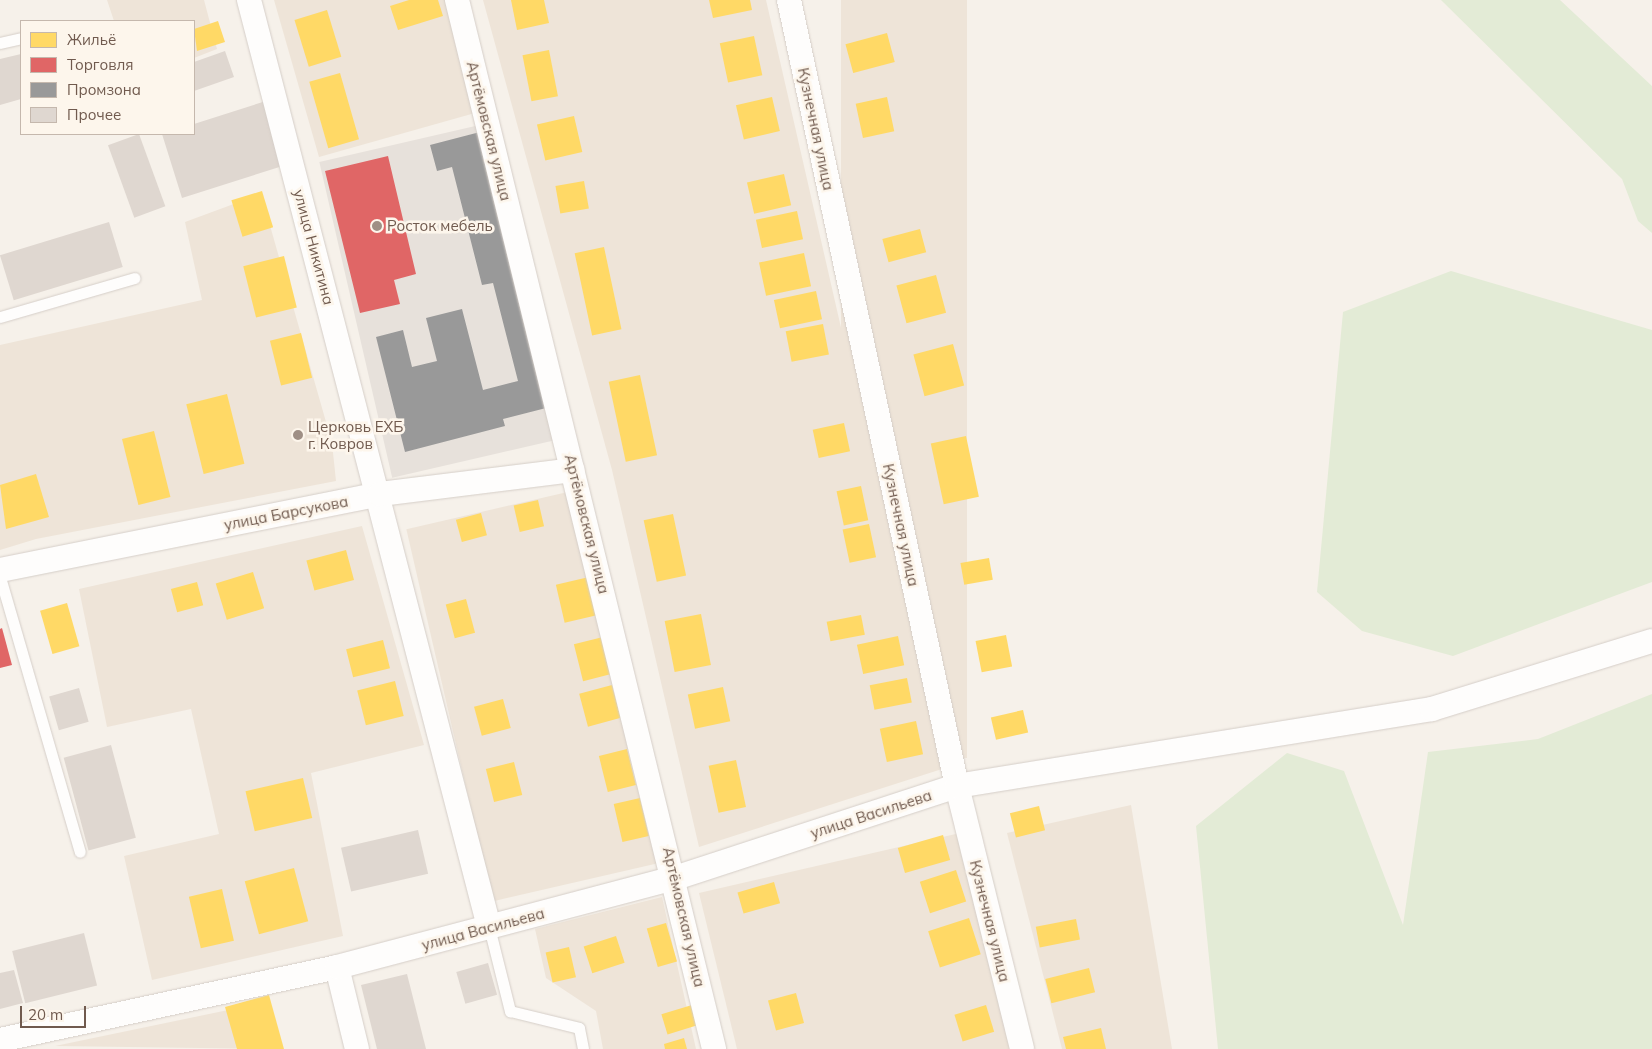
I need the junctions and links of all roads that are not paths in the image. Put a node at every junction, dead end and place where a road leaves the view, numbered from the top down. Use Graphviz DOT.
graph roads {
  1 [pos="249,0"];
  2 [pos="457,0"];
  3 [pos="789,0"];
  4 [pos="20,38"];
  5 [pos="0,43"];
  6 [pos="134,278"];
  7 [pos="0,317"];
  8 [pos="573,470"];
  9 [pos="380,494"];
  10 [pos="0,570"];
  11 [pos="0,577"];
  12 [pos="1652,641"];
  13 [pos="957,786"];
  14 [pos="80,852"];
  15 [pos="675,878"];
  16 [pos="489,927"];
  17 [pos="337,967"];
  18 [pos="0,1040"];
  19 [pos="357,1049"];
  20 [pos="583,1049"];
  21 [pos="714,1049"];
  22 [pos="1022,1049"];
  1 -- 9 [label="street, улица Никитина"];
  2 -- 8 [label="street, Артёмовская улица"];
  3 -- 13 [label="street, Кузнечная улица"];
  4 -- 5 [label="lane"];
  6 -- 7 [label="lane"];
  8 -- 9 [label="street, улица Барсукова"];
  8 -- 15 [label="street, Артёмовская улица"];
  9 -- 10 [label="street, улица Барсукова"];
  9 -- 16 [label="street, улица Никитина"];
  11 -- 14 [label="lane"];
  12 -- 13 [label="street, улица Васильева"];
  13 -- 15 [label="street, улица Васильева"];
  13 -- 22 [label="street, Кузнечная улица"];
  15 -- 16 [label="street, улица Васильева"];
  15 -- 21 [label="street, Артёмовская улица"];
  16 -- 17 [label="street, улица Васильева"];
  16 -- 20 [label="lane"];
  17 -- 18 [label="street, улица Васильева"];
  17 -- 19 [label="street"];
}
